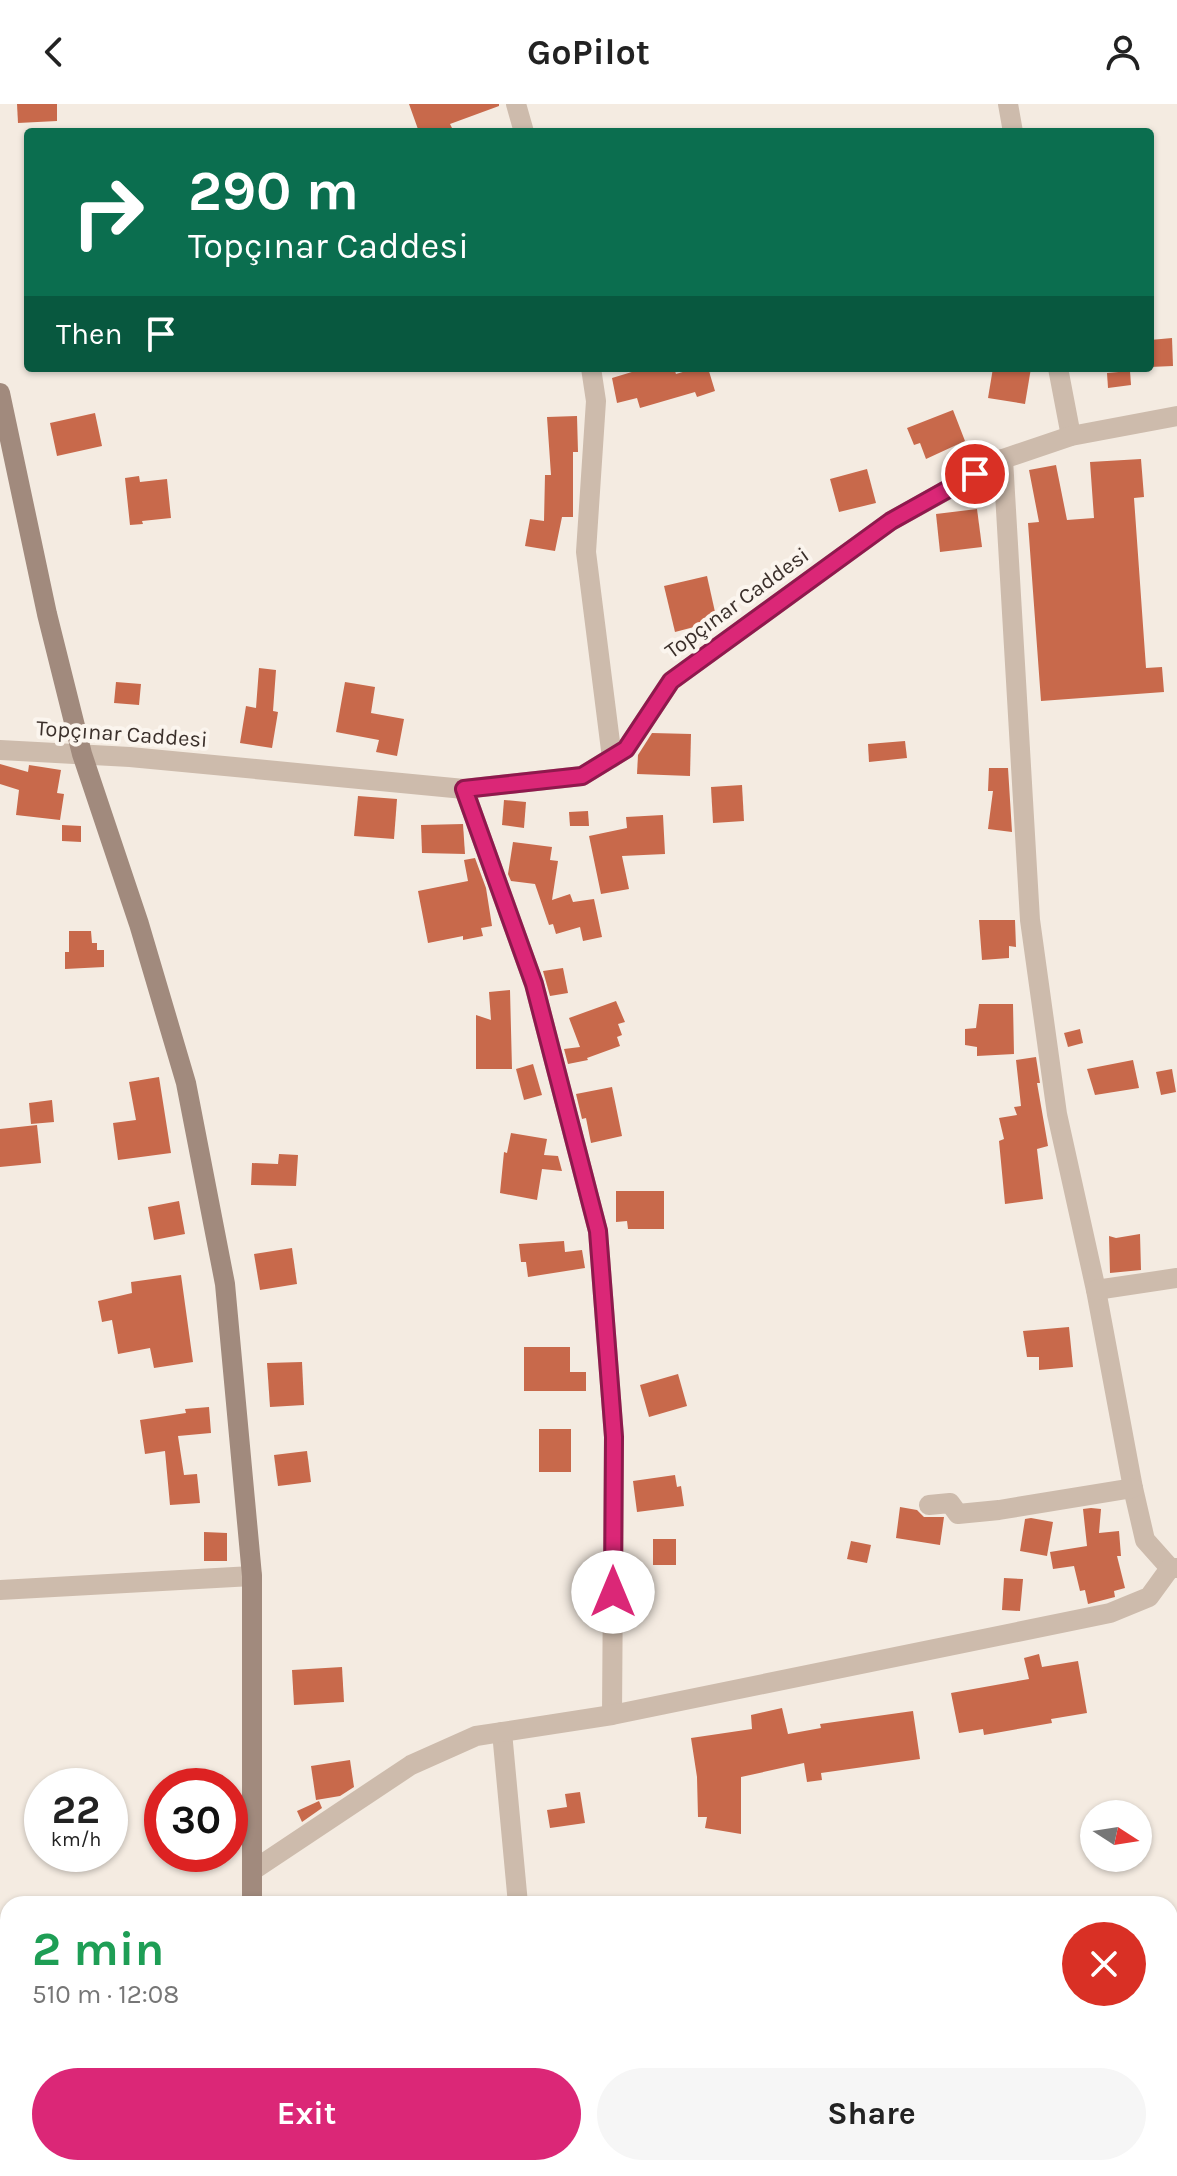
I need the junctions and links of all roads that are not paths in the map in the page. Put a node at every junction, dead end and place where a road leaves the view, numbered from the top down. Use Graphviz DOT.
graph roads {
  1 [pos="516,104"];
  2 [pos="1008,104"];
  3 [pos="523,128"];
  4 [pos="1012,128"];
  5 [pos="592,372"];
  6 [pos="1059,372"];
  7 [pos="0,393"];
  8 [pos="1177,416"];
  9 [pos="1071,436"];
  10 [pos="1003,459"];
  11 [pos="0,750"];
  12 [pos="82,754"];
  13 [pos="612,758"];
  14 [pos="464,789"];
  15 [pos="1177,1278"];
  16 [pos="1096,1290"];
  17 [pos="1133,1488"];
  18 [pos="929,1505"];
  19 [pos="1174,1568"];
  20 [pos="252,1576"];
  21 [pos="0,1590"];
  22 [pos="612,1715"];
  23 [pos="502,1732"];
  24 [pos="252,1871"];
  25 [pos="252,1896"];
  26 [pos="517,1896"];
  1 -- 3 [label="street"];
  2 -- 4 [label="street"];
  5 -- 13 [label="street"];
  6 -- 9 [label="street"];
  7 -- 12 [label="street"];
  8 -- 9 [label="street, Topçınar Caddesi"];
  9 -- 10 [label="street, Topçınar Caddesi"];
  10 -- 13 [label="street, Topçınar Caddesi"];
  10 -- 16 [label="street"];
  11 -- 12 [label="street, Topçınar Caddesi"];
  12 -- 14 [label="street, Topçınar Caddesi"];
  12 -- 20 [label="street"];
  13 -- 14 [label="street, Topçınar Caddesi"];
  14 -- 22 [label="street"];
  15 -- 16 [label="street"];
  16 -- 17 [label="street"];
  17 -- 18 [label="street"];
  17 -- 19 [label="street"];
  19 -- 22 [label="street"];
  20 -- 21 [label="street"];
  20 -- 24 [label="street"];
  22 -- 23 [label="street"];
  23 -- 24 [label="street"];
  23 -- 26 [label="street"];
  24 -- 25 [label="street"];
}
